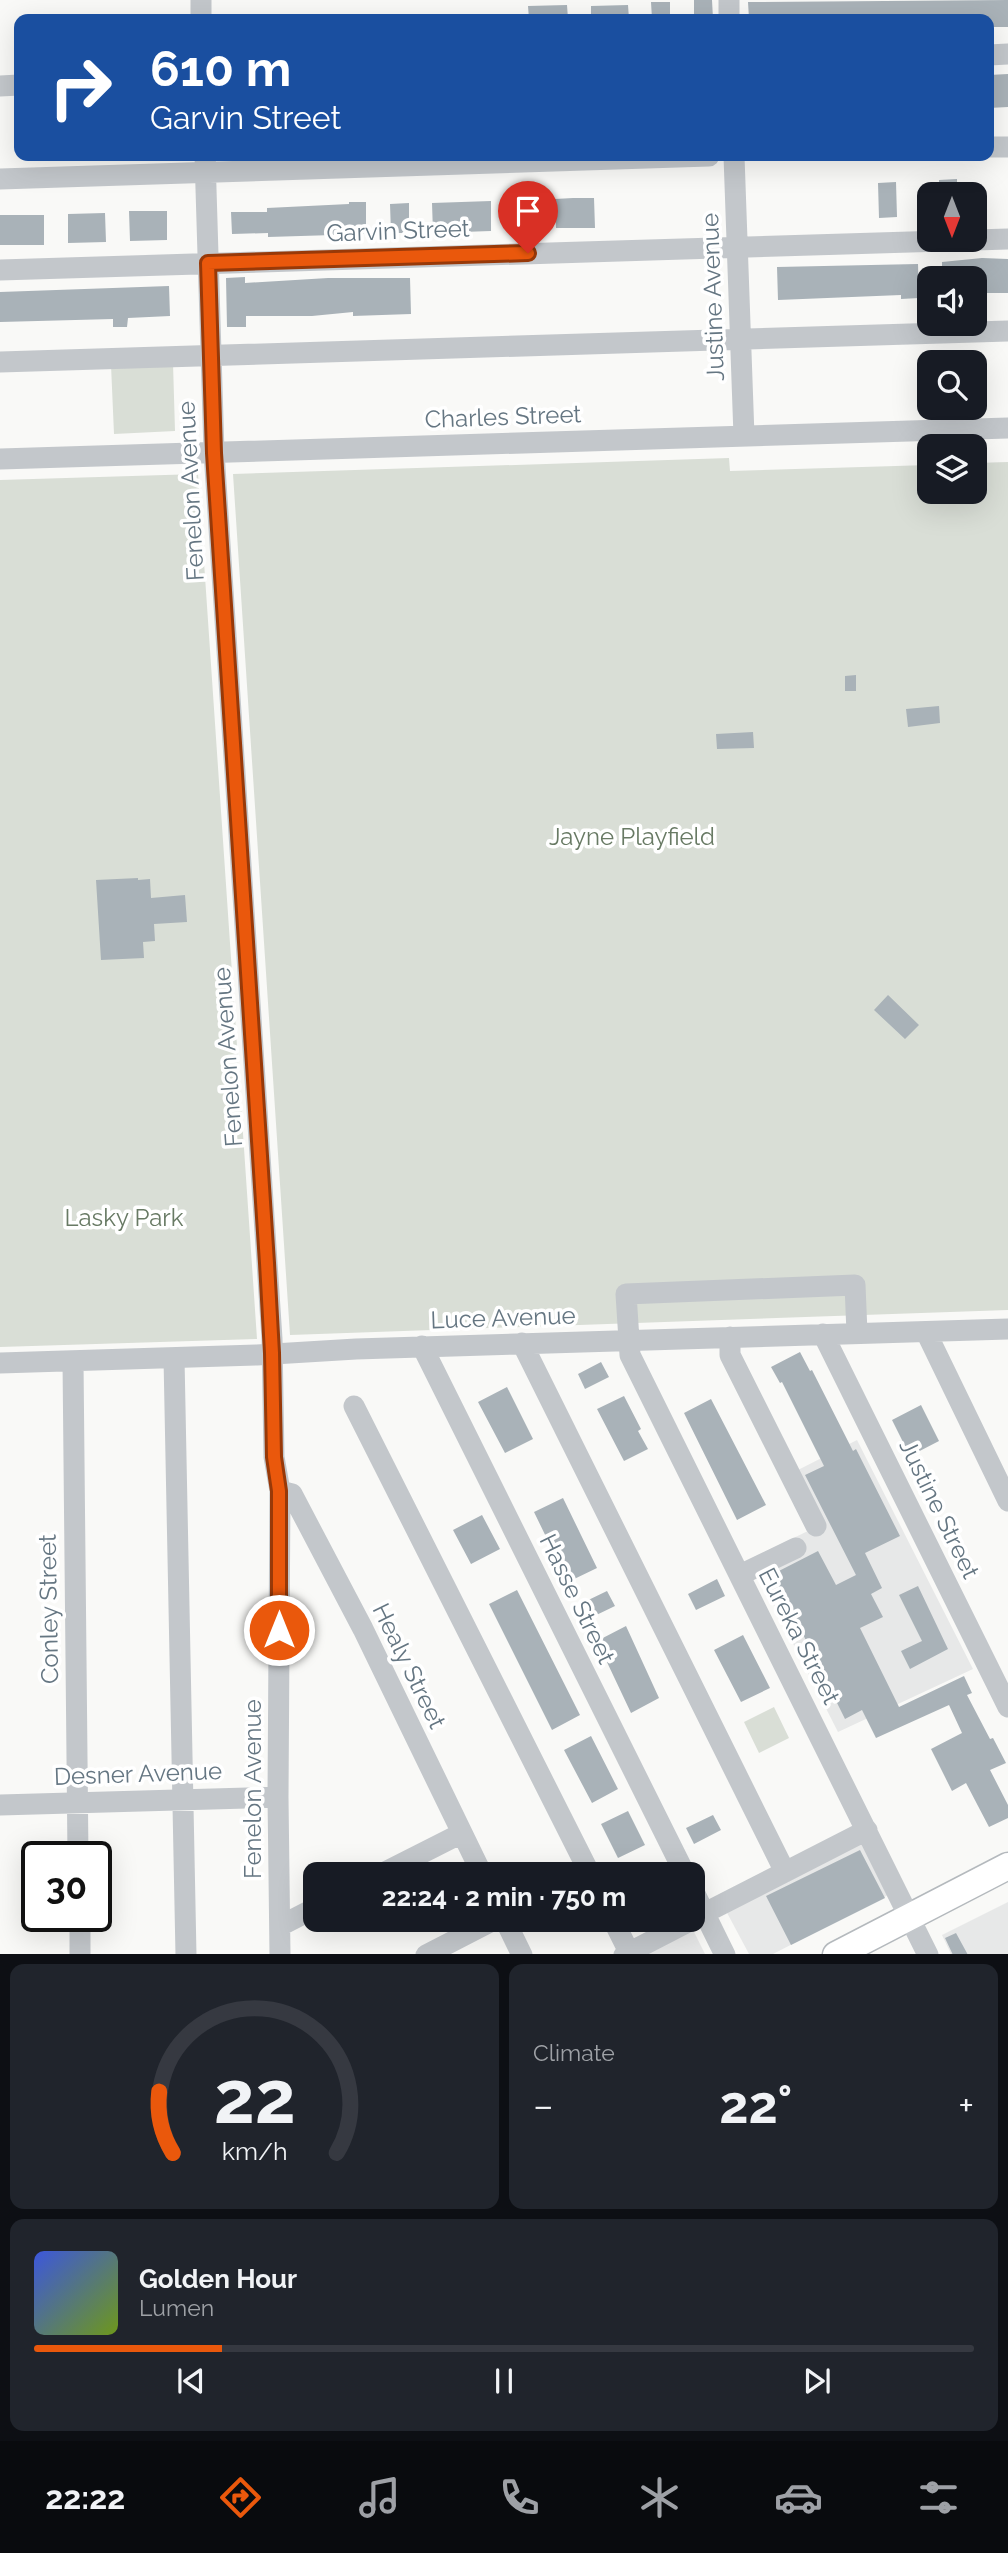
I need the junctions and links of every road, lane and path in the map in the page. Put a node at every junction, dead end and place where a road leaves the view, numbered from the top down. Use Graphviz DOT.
graph roads {
  1 [pos="349,161"];
  2 [pos="734,161"];
  3 [pos="205,163"];
  4 [pos="0,179"];
  5 [pos="1008,239"];
  6 [pos="737,247"];
  7 [pos="208,263"];
  8 [pos="0,270"];
  9 [pos="1008,331"];
  10 [pos="739,339"];
  11 [pos="211,356"];
  12 [pos="0,362"];
  13 [pos="1008,428"];
  14 [pos="744,436"];
  15 [pos="214,453"];
  16 [pos="0,459"];
  17 [pos="1008,1329"];
  18 [pos="926,1332"];
  19 [pos="857,1333"];
  20 [pos="823,1334"];
  21 [pos="730,1337"];
  22 [pos="628,1340"];
  23 [pos="522,1343"];
  24 [pos="422,1346"];
  25 [pos="272,1353"];
  26 [pos="174,1358"];
  27 [pos="73,1361"];
  28 [pos="0,1363"];
  29 [pos="354,1406"];
  30 [pos="279,1491"];
  31 [pos="1008,1501"];
  32 [pos="816,1526"];
  33 [pos="796,1548"];
  34 [pos="740,1575"];
  35 [pos="1008,1707"];
  36 [pos="278,1797"];
  37 [pos="183,1800"];
  38 [pos="77,1802"];
  39 [pos="0,1805"];
  40 [pos="867,1830"];
  41 [pos="461,1833"];
  42 [pos="78,1841"];
  43 [pos="404,1862"];
  44 [pos="476,1862"];
  45 [pos="584,1862"];
  46 [pos="679,1862"];
  47 [pos="1008,1866"];
  48 [pos="785,1872"];
  49 [pos="705,1912"];
  50 [pos="303,1914"];
  51 [pos="909,1917"];
  52 [pos="279,1926"];
  53 [pos="705,1929"];
  54 [pos="80,1932"];
  55 [pos="471,1932"];
  56 [pos="511,1932"];
  57 [pos="618,1932"];
  58 [pos="667,1932"];
  59 [pos="626,1953"];
  60 [pos="80,1954"];
  61 [pos="186,1954"];
  62 [pos="280,1954"];
  63 [pos="428,1954"];
  64 [pos="522,1954"];
  65 [pos="724,1954"];
  66 [pos="838,1954"];
  67 [pos="928,1954"];
  1 -- 3 [label="street"];
  2 -- 6 [label="street, Justine Avenue"];
  3 -- 4 [label="street"];
  3 -- 7 [label="street, Fenelon Avenue"];
  5 -- 6 [label="street, Garvin Street"];
  6 -- 7 [label="street, Garvin Street"];
  6 -- 10 [label="street, Justine Avenue"];
  7 -- 8 [label="street, Garvin Street"];
  7 -- 11 [label="street, Fenelon Avenue"];
  9 -- 10 [label="street"];
  10 -- 11 [label="street"];
  10 -- 14 [label="street, Justine Avenue"];
  11 -- 12 [label="street"];
  11 -- 15 [label="street, Fenelon Avenue"];
  13 -- 14 [label="street, Charles Street"];
  14 -- 15 [label="street, Charles Street"];
  15 -- 16 [label="street, Charles Street"];
  15 -- 25 [label="street, Fenelon Avenue"];
  17 -- 18 [label="street, Luce Avenue"];
  18 -- 19 [label="street, Luce Avenue"];
  18 -- 31 [label="street"];
  19 -- 20 [label="street, Luce Avenue"];
  19 -- 22 [label="street, Eureka Street"];
  20 -- 21 [label="street, Luce Avenue"];
  20 -- 35 [label="street, Justine Street"];
  21 -- 22 [label="street, Luce Avenue"];
  21 -- 32 [label="street"];
  22 -- 23 [label="street, Luce Avenue"];
  22 -- 34 [label="street, Eureka Street"];
  23 -- 24 [label="street, Luce Avenue"];
  23 -- 48 [label="street"];
  24 -- 25 [label="street, Luce Avenue"];
  24 -- 46 [label="street, Hasse Street"];
  25 -- 26 [label="street, Luce Avenue"];
  25 -- 30 [label="street, Fenelon Avenue"];
  26 -- 27 [label="street, Luce Avenue"];
  26 -- 37 [label="street"];
  27 -- 28 [label="street, Luce Avenue"];
  27 -- 38 [label="street, Conley Street"];
  29 -- 45 [label="street"];
  30 -- 36 [label="street, Fenelon Avenue"];
  30 -- 41 [label="street, Healy Street"];
  33 -- 34 [label="street"];
  34 -- 40 [label="street, Eureka Street"];
  36 -- 37 [label="street, Desner Avenue"];
  36 -- 52 [label="street, Fenelon Avenue"];
  37 -- 38 [label="street, Desner Avenue"];
  37 -- 61 [label="street"];
  38 -- 39 [label="street, Desner Avenue"];
  38 -- 42 [label="street, Conley Street"];
  40 -- 48 [label="street"];
  40 -- 51 [label="street, Eureka Street"];
  41 -- 43 [label="street"];
  41 -- 44 [label="street, Healy Street"];
  47 -- 51 [label="main road"];
  48 -- 49 [label="street"];
  50 -- 52 [label="street"];
  51 -- 66 [label="main road"];
  51 -- 67 [label="street, Eureka Street"];
  52 -- 62 [label="street, Fenelon Avenue"];
  53 -- 65 [label="street"];
  54 -- 60 [label="street"];
  55 -- 63 [label="street"];
  56 -- 64 [label="street"];
  57 -- 59 [label="street"];
  58 -- 59 [label="street"];
}
